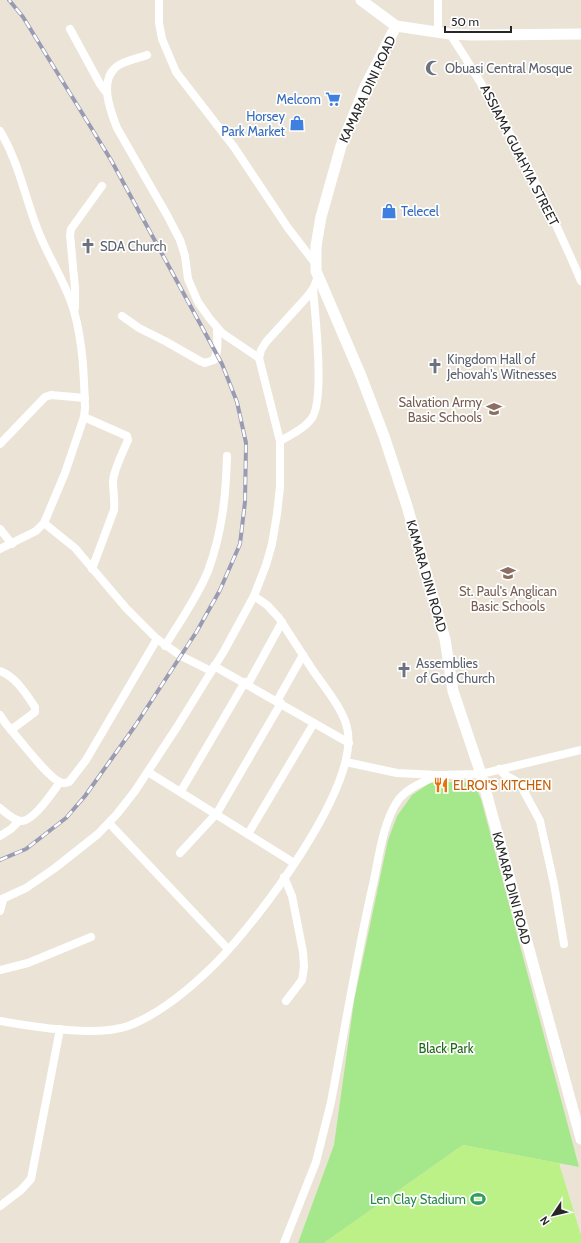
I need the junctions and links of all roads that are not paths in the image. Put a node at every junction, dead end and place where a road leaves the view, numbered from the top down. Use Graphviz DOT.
graph roads {
  1 [pos="159,0"];
  2 [pos="361,0"];
  3 [pos="438,0"];
  4 [pos="396,26"];
  5 [pos="70,29"];
  6 [pos="438,32"];
  7 [pos="450,34"];
  8 [pos="581,34"];
  9 [pos="147,55"];
  10 [pos="106,92"];
  11 [pos="0,131"];
  12 [pos="102,186"];
  13 [pos="315,263"];
  14 [pos="318,278"];
  15 [pos="581,282"];
  16 [pos="313,289"];
  17 [pos="74,310"];
  18 [pos="122,316"];
  19 [pos="217,328"];
  20 [pos="259,358"];
  21 [pos="85,398"];
  22 [pos="84,417"];
  23 [pos="280,440"];
  24 [pos="0,444"];
  25 [pos="227,456"];
  26 [pos="44,523"];
  27 [pos="0,529"];
  28 [pos="12,544"];
  29 [pos="0,549"];
  30 [pos="92,569"];
  31 [pos="254,596"];
  32 [pos="282,622"];
  33 [pos="157,639"];
  34 [pos="165,646"];
  35 [pos="303,655"];
  36 [pos="213,668"];
  37 [pos="0,671"];
  38 [pos="246,683"];
  39 [pos="279,702"];
  40 [pos="0,715"];
  41 [pos="314,723"];
  42 [pos="11,730"];
  43 [pos="349,743"];
  44 [pos="581,750"];
  45 [pos="346,762"];
  46 [pos="499,769"];
  47 [pos="148,772"];
  48 [pos="481,774"];
  49 [pos="438,775"];
  50 [pos="60,782"];
  51 [pos="181,791"];
  52 [pos="0,808"];
  53 [pos="217,813"];
  54 [pos="19,821"];
  55 [pos="109,823"];
  56 [pos="248,834"];
  57 [pos="0,836"];
  58 [pos="180,853"];
  59 [pos="294,863"];
  60 [pos="284,877"];
  61 [pos="1,900"];
  62 [pos="0,911"];
  63 [pos="91,936"];
  64 [pos="564,944"];
  65 [pos="228,950"];
  66 [pos="0,970"];
  67 [pos="286,1001"];
  68 [pos="0,1020"];
  69 [pos="60,1029"];
  70 [pos="581,1139"];
  71 [pos="0,1206"];
  72 [pos="284,1243"];
  1 -- 13 [label="street"];
  2 -- 4 [label="street"];
  3 -- 6 [label="street"];
  4 -- 6 [label="street"];
  4 -- 13 [label="street, KAMARA DINI ROAD"];
  5 -- 10 [label="street"];
  6 -- 7 [label="street"];
  7 -- 8 [label="street"];
  7 -- 15 [label="street, ASSIAMA GUAHYIA STREET"];
  9 -- 10 [label="street"];
  10 -- 19 [label="street"];
  11 -- 17 [label="street"];
  12 -- 17 [label="street"];
  13 -- 14 [label="street, KAMARA DINI ROAD"];
  14 -- 16 [label="street"];
  14 -- 48 [label="street, KAMARA DINI ROAD"];
  16 -- 20 [label="street"];
  16 -- 23 [label="street"];
  17 -- 21 [label="street"];
  18 -- 19 [label="street"];
  19 -- 20 [label="street"];
  20 -- 23 [label="street"];
  21 -- 22 [label="street"];
  21 -- 24 [label="street"];
  22 -- 26 [label="street"];
  22 -- 30 [label="street"];
  23 -- 31 [label="street"];
  25 -- 34 [label="street"];
  26 -- 28 [label="street"];
  26 -- 30 [label="street"];
  27 -- 28 [label="street"];
  28 -- 29 [label="street"];
  30 -- 33 [label="street"];
  31 -- 32 [label="street"];
  31 -- 36 [label="street"];
  32 -- 35 [label="street"];
  32 -- 38 [label="street"];
  33 -- 34 [label="street"];
  33 -- 50 [label="street"];
  34 -- 36 [label="street"];
  35 -- 39 [label="street"];
  35 -- 43 [label="street"];
  36 -- 38 [label="street"];
  36 -- 47 [label="street"];
  37 -- 42 [label="street"];
  38 -- 39 [label="street"];
  38 -- 51 [label="street"];
  39 -- 41 [label="street"];
  39 -- 53 [label="street"];
  40 -- 42 [label="street"];
  41 -- 43 [label="street"];
  41 -- 56 [label="street"];
  42 -- 50 [label="street"];
  43 -- 45 [label="street"];
  44 -- 46 [label="street"];
  45 -- 49 [label="street"];
  45 -- 59 [label="street"];
  46 -- 48 [label="street"];
  46 -- 64 [label="street"];
  47 -- 51 [label="street"];
  47 -- 55 [label="street"];
  48 -- 49 [label="street"];
  48 -- 70 [label="street, KAMARA DINI ROAD"];
  49 -- 72 [label="street"];
  50 -- 54 [label="street"];
  51 -- 53 [label="street"];
  52 -- 54 [label="street"];
  53 -- 56 [label="street"];
  53 -- 58 [label="street"];
  54 -- 57 [label="street"];
  55 -- 61 [label="street"];
  55 -- 65 [label="street"];
  56 -- 59 [label="street"];
  59 -- 60 [label="street"];
  60 -- 65 [label="street"];
  60 -- 67 [label="street"];
  61 -- 62 [label="street"];
  63 -- 66 [label="street"];
  65 -- 69 [label="street"];
  68 -- 69 [label="street"];
  69 -- 71 [label="street"];
}
